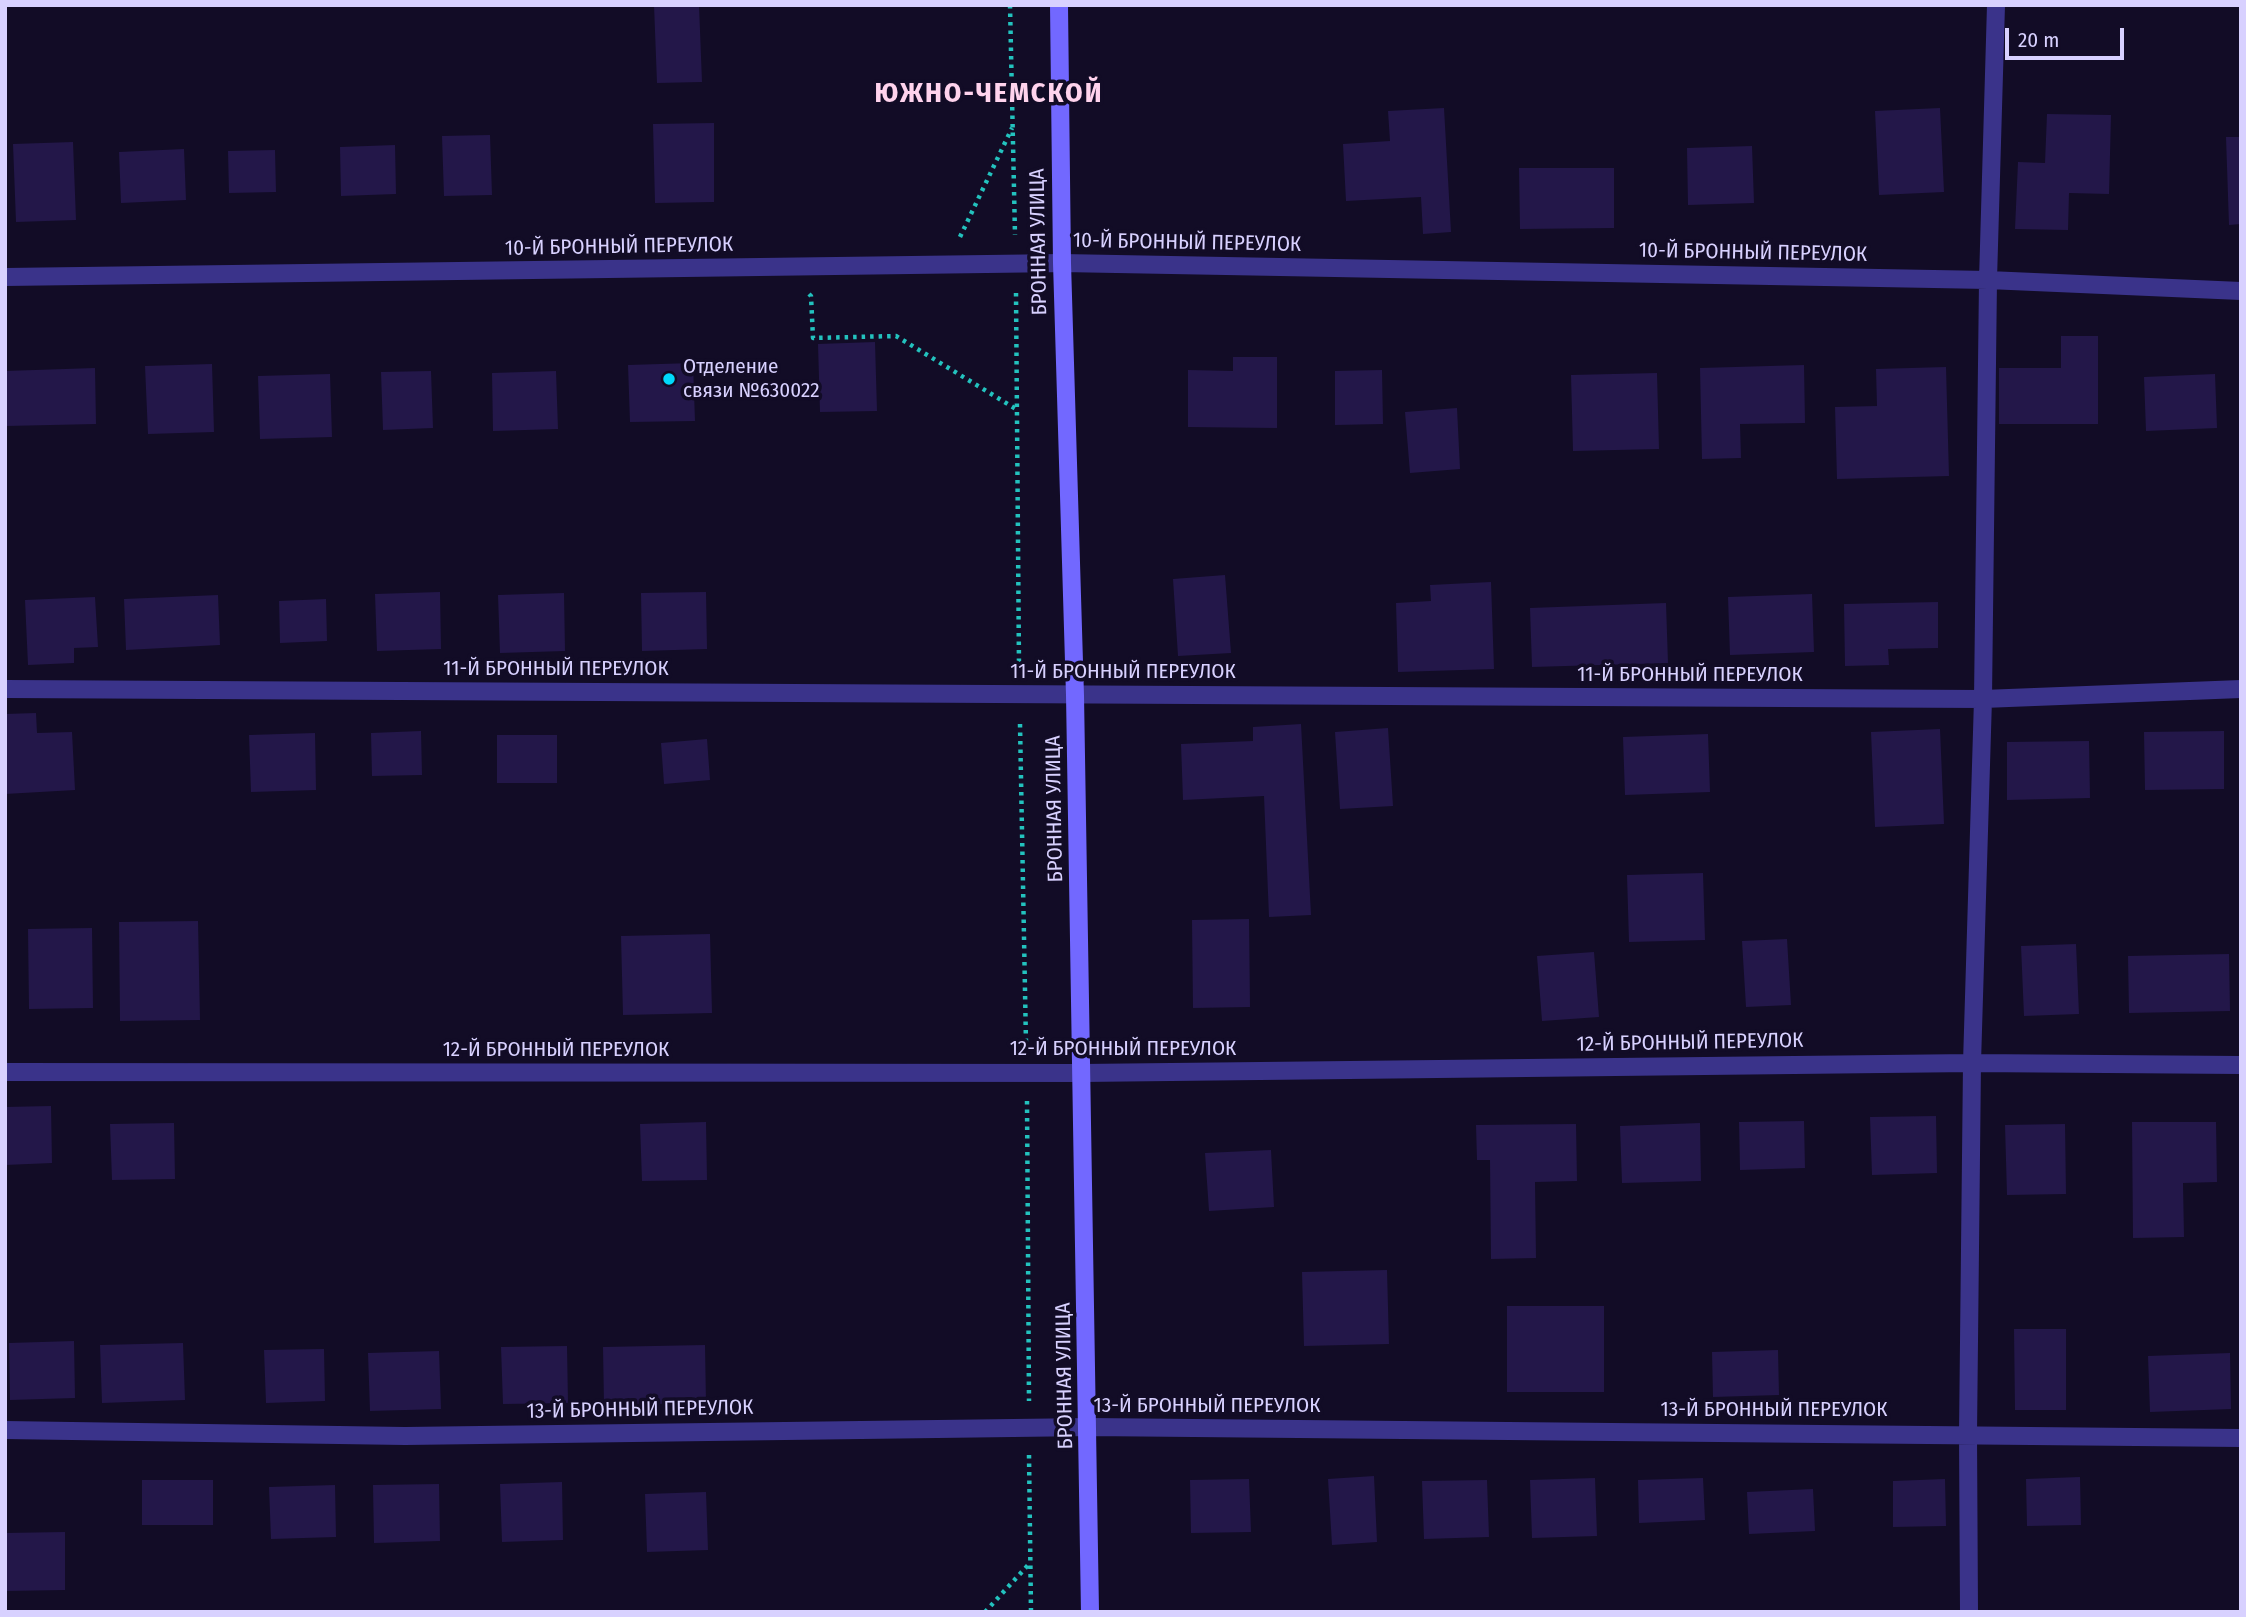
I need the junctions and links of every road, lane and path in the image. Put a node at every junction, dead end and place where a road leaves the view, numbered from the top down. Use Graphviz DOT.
graph roads {
  1 [pos="1010,5"];
  2 [pos="1059,5"];
  3 [pos="1996,5"];
  4 [pos="1012,127"];
  5 [pos="1015,264"];
  6 [pos="1062,264"];
  7 [pos="946,265"];
  8 [pos="786,267"];
  9 [pos="5,277"];
  10 [pos="1988,280"];
  11 [pos="2241,290"];
  12 [pos="1017,409"];
  13 [pos="5,689"];
  14 [pos="2241,689"];
  15 [pos="1020,695"];
  16 [pos="1075,695"];
  17 [pos="1983,699"];
  18 [pos="1972,1063"];
  19 [pos="2241,1065"];
  20 [pos="5,1072"];
  21 [pos="1027,1073"];
  22 [pos="1082,1073"];
  23 [pos="1089,1427"];
  24 [pos="1029,1428"];
  25 [pos="5,1430"];
  26 [pos="1968,1434"];
  27 [pos="2241,1438"];
  28 [pos="1030,1563"];
  29 [pos="985,1612"];
  30 [pos="1031,1612"];
  31 [pos="1090,1612"];
  32 [pos="1969,1612"];
  1 -- 4 [label="path"];
  2 -- 6 [label="street, БРОННАЯ УЛИЦА"];
  3 -- 10 [label="street"];
  4 -- 5 [label="path"];
  4 -- 7 [label="path"];
  5 -- 6 [label="street, 10-Й БРОННЫЙ ПЕРЕУЛОК"];
  5 -- 7 [label="street, 10-Й БРОННЫЙ ПЕРЕУЛОК"];
  5 -- 12 [label="path"];
  6 -- 10 [label="street, 10-Й БРОННЫЙ ПЕРЕУЛОК"];
  6 -- 16 [label="street, БРОННАЯ УЛИЦА"];
  7 -- 8 [label="street, 10-Й БРОННЫЙ ПЕРЕУЛОК"];
  8 -- 9 [label="street, 10-Й БРОННЫЙ ПЕРЕУЛОК"];
  8 -- 12 [label="path"];
  10 -- 11 [label="street, 10-Й БРОННЫЙ ПЕРЕУЛОК"];
  10 -- 17 [label="street"];
  12 -- 15 [label="path"];
  13 -- 15 [label="street, 11-Й БРОННЫЙ ПЕРЕУЛОК"];
  14 -- 17 [label="street, 11-Й БРОННЫЙ ПЕРЕУЛОК"];
  15 -- 16 [label="street, 11-Й БРОННЫЙ ПЕРЕУЛОК"];
  15 -- 21 [label="path"];
  16 -- 17 [label="street, 11-Й БРОННЫЙ ПЕРЕУЛОК"];
  16 -- 22 [label="street, БРОННАЯ УЛИЦА"];
  17 -- 18 [label="street"];
  18 -- 19 [label="street, 12-Й БРОННЫЙ ПЕРЕУЛОК"];
  18 -- 22 [label="street, 12-Й БРОННЫЙ ПЕРЕУЛОК"];
  18 -- 26 [label="street"];
  20 -- 21 [label="street, 12-Й БРОННЫЙ ПЕРЕУЛОК"];
  21 -- 22 [label="street, 12-Й БРОННЫЙ ПЕРЕУЛОК"];
  21 -- 24 [label="path"];
  22 -- 23 [label="street, БРОННАЯ УЛИЦА"];
  23 -- 24 [label="street, 13-Й БРОННЫЙ ПЕРЕУЛОК"];
  23 -- 26 [label="street, 13-Й БРОННЫЙ ПЕРЕУЛОК"];
  23 -- 31 [label="street, БРОННАЯ УЛИЦА"];
  24 -- 25 [label="street, 13-Й БРОННЫЙ ПЕРЕУЛОК"];
  24 -- 28 [label="path"];
  26 -- 27 [label="street, 13-Й БРОННЫЙ ПЕРЕУЛОК"];
  26 -- 32 [label="street"];
  28 -- 29 [label="path"];
  28 -- 30 [label="path"];
}
